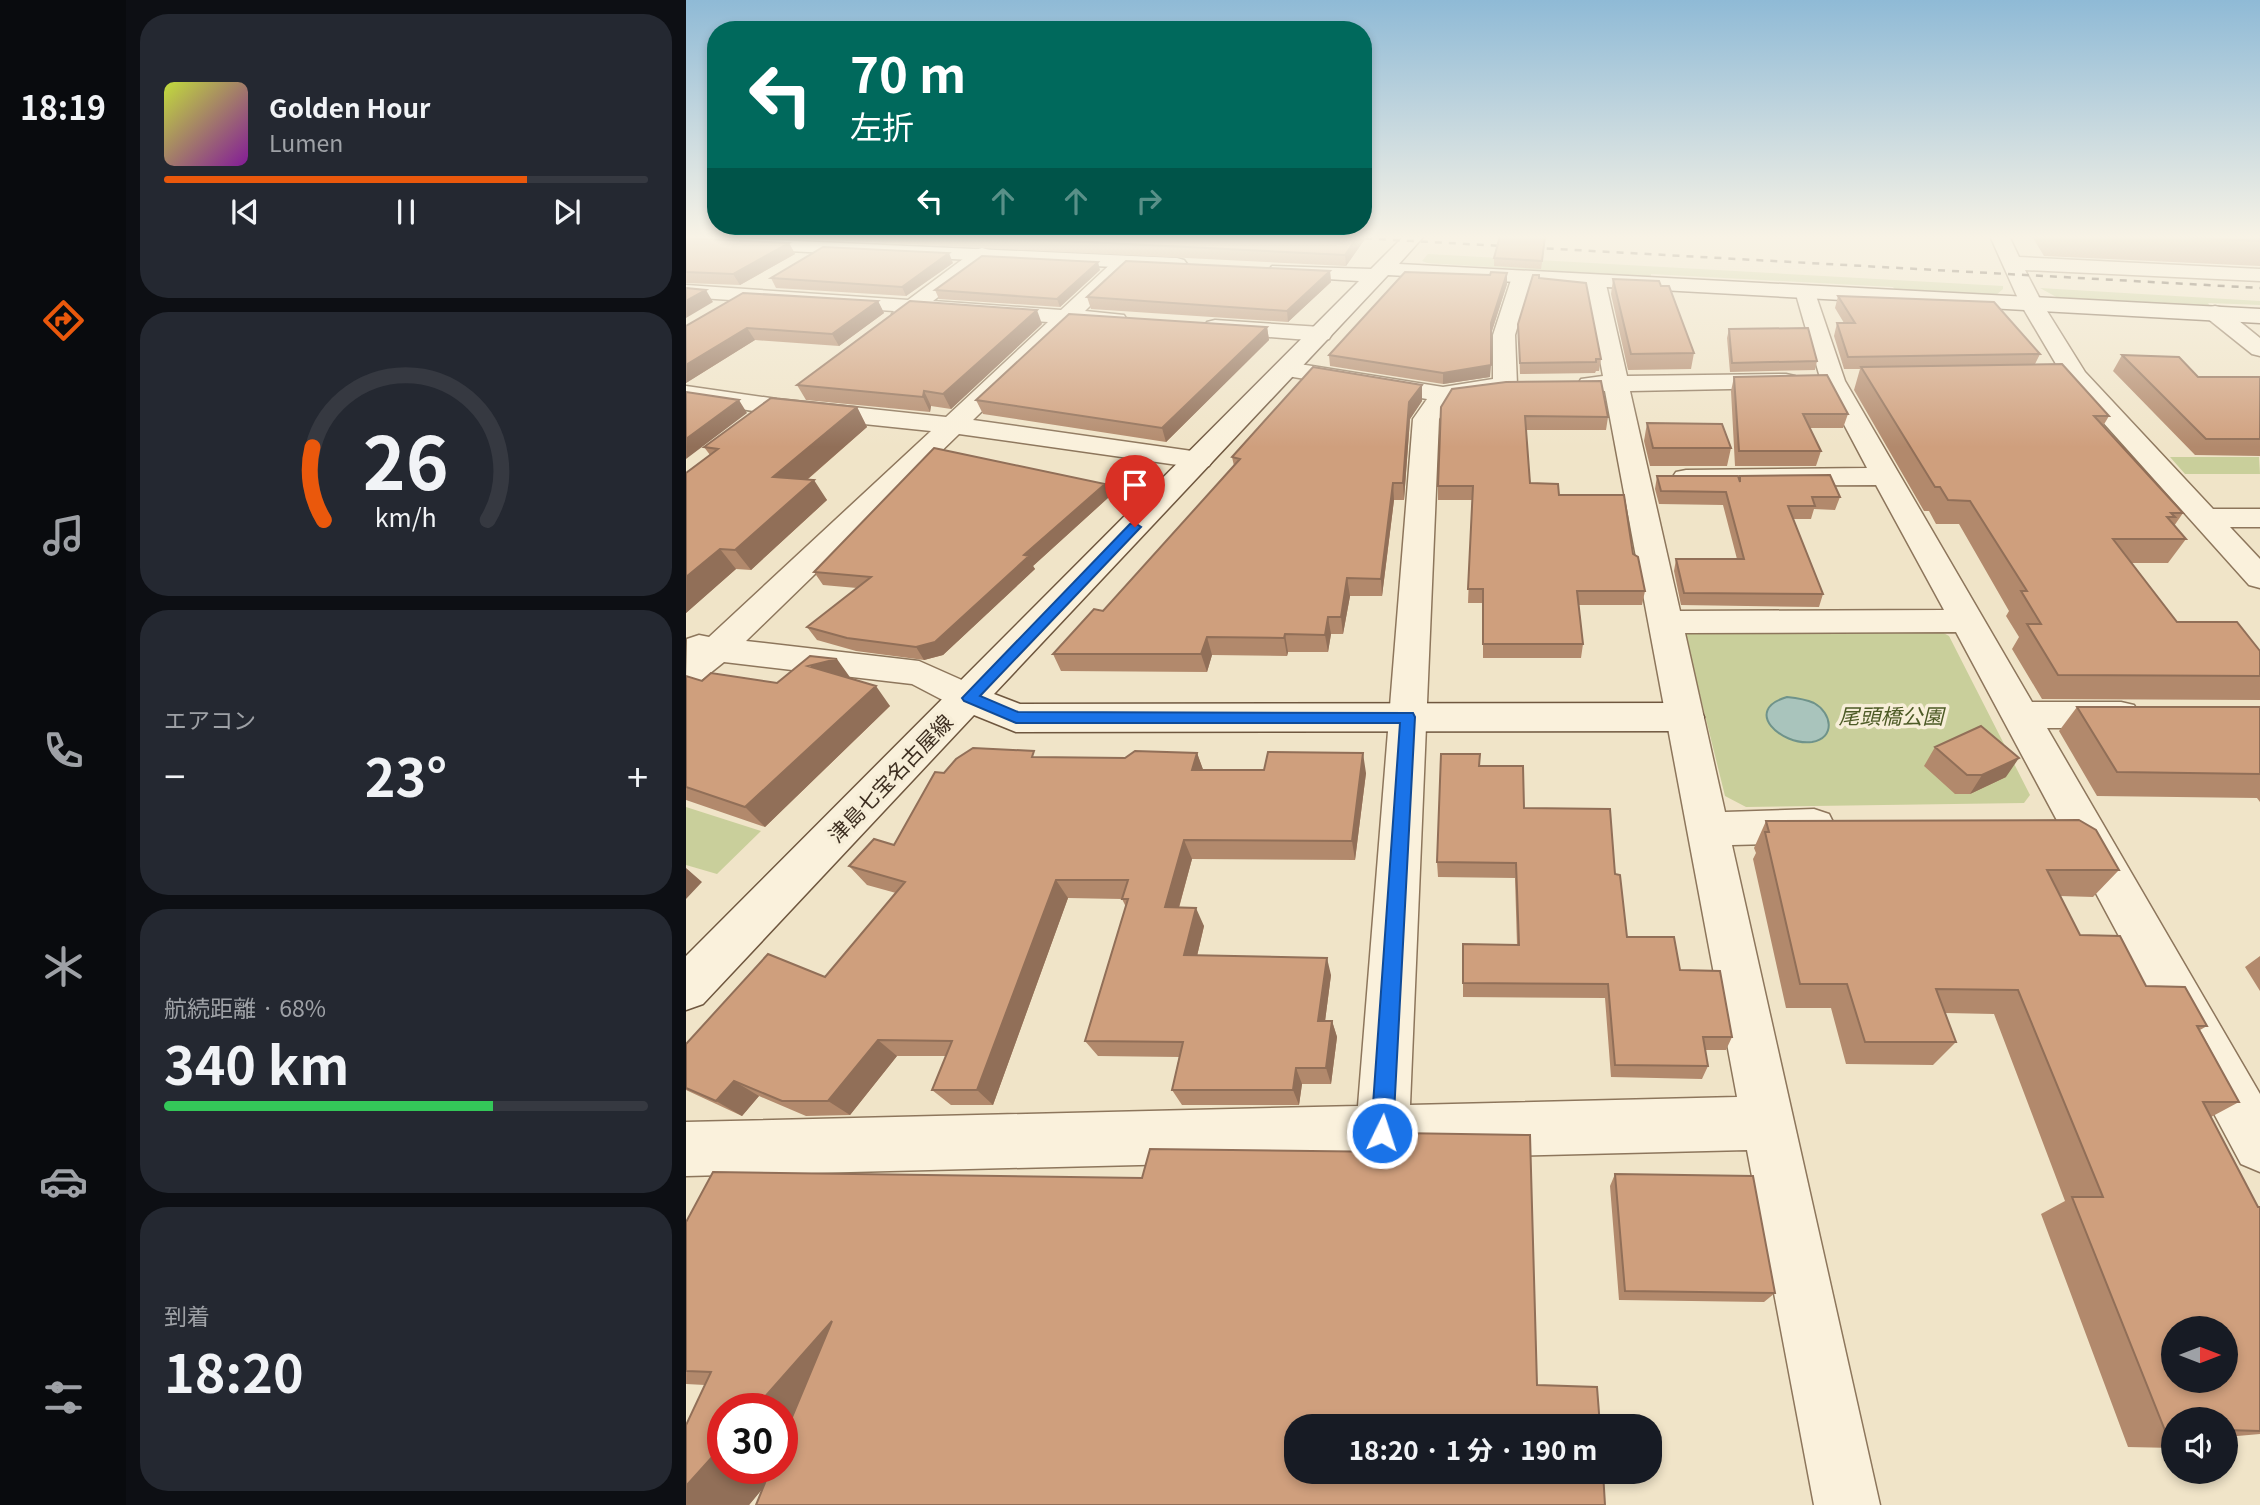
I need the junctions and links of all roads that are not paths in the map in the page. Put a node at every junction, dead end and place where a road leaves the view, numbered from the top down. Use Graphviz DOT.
graph roads {
  1 [pos="728,306"];
  2 [pos="913,306"];
  3 [pos="916,306"];
  4 [pos="1077,306"];
  5 [pos="1348,306"];
  6 [pos="1513,306"];
  7 [pos="1600,306"];
  8 [pos="1813,306"];
  9 [pos="2033,306"];
  10 [pos="2090,306"];
  11 [pos="2215,313"];
  12 [pos="2260,316"];
  13 [pos="710,317"];
  14 [pos="1066,317"];
  15 [pos="1142,322"];
  16 [pos="1194,326"];
  17 [pos="882,330"];
  18 [pos="1321,334"];
  19 [pos="2260,349"];
  20 [pos="1287,369"];
  21 [pos="2048,376"];
  22 [pos="2075,376"];
  23 [pos="1846,380"];
  24 [pos="809,383"];
  25 [pos="1616,383"];
  26 [pos="1533,384"];
  27 [pos="1561,384"];
  28 [pos="1505,385"];
  29 [pos="686,393"];
  30 [pos="1443,394"];
  31 [pos="777,407"];
  32 [pos="951,425"];
  33 [pos="747,429"];
  34 [pos="1199,460"];
  35 [pos="1886,477"];
  36 [pos="1636,478"];
  37 [pos="2260,518"];
  38 [pos="2205,519"];
  39 [pos="2260,579"];
  40 [pos="1967,621"];
  41 [pos="1665,622"];
  42 [pos="701,647"];
  43 [pos="686,673"];
  44 [pos="970,698"];
  45 [pos="2020,715"];
  46 [pos="2153,715"];
  47 [pos="1408,717"];
  48 [pos="1685,717"];
  49 [pos="2079,820"];
  50 [pos="2038,821"];
  51 [pos="1845,826"];
  52 [pos="1708,829"];
  53 [pos="686,988"];
  54 [pos="1768,1123"];
  55 [pos="1382,1133"];
  56 [pos="2260,1145"];
  57 [pos="686,1149"];
  58 [pos="1847,1505"];
  1 -- 13 [label="street"];
  2 -- 17 [label="street"];
  3 -- 14 [label="street"];
  4 -- 14 [label="street"];
  5 -- 18 [label="street, 津島七宝名古屋線"];
  6 -- 28 [label="street"];
  7 -- 25 [label="street"];
  8 -- 23 [label="street"];
  9 -- 22 [label="street"];
  10 -- 11 [label="street"];
  11 -- 12 [label="street"];
  11 -- 19 [label="street"];
  14 -- 15 [label="street"];
  14 -- 32 [label="street"];
  16 -- 18 [label="street"];
  18 -- 20 [label="street, 津島七宝名古屋線"];
  20 -- 30 [label="street"];
  20 -- 34 [label="street, 津島七宝名古屋線"];
  21 -- 22 [label="street"];
  22 -- 38 [label="street"];
  23 -- 25 [label="street"];
  23 -- 35 [label="street"];
  24 -- 31 [label="street"];
  25 -- 27 [label="street"];
  25 -- 36 [label="street"];
  26 -- 28 [label="street"];
  28 -- 30 [label="street"];
  29 -- 31 [label="street"];
  30 -- 47 [label="street"];
  31 -- 32 [label="street"];
  31 -- 33 [label="street"];
  32 -- 34 [label="street"];
  32 -- 42 [label="street"];
  34 -- 44 [label="street, 津島七宝名古屋線"];
  35 -- 36 [label="street"];
  35 -- 40 [label="street"];
  36 -- 41 [label="street"];
  37 -- 38 [label="street"];
  38 -- 39 [label="street"];
  40 -- 41 [label="street"];
  40 -- 45 [label="street"];
  41 -- 48 [label="street"];
  42 -- 43 [label="street"];
  42 -- 44 [label="street"];
  44 -- 47 [label="street"];
  44 -- 53 [label="street, 津島七宝名古屋線"];
  45 -- 46 [label="street"];
  45 -- 49 [label="street"];
  47 -- 48 [label="street"];
  47 -- 55 [label="street"];
  48 -- 52 [label="street"];
  49 -- 50 [label="street"];
  49 -- 56 [label="street"];
  51 -- 52 [label="street"];
  52 -- 54 [label="street"];
  54 -- 55 [label="street"];
  54 -- 58 [label="street"];
  55 -- 57 [label="street"];
}
